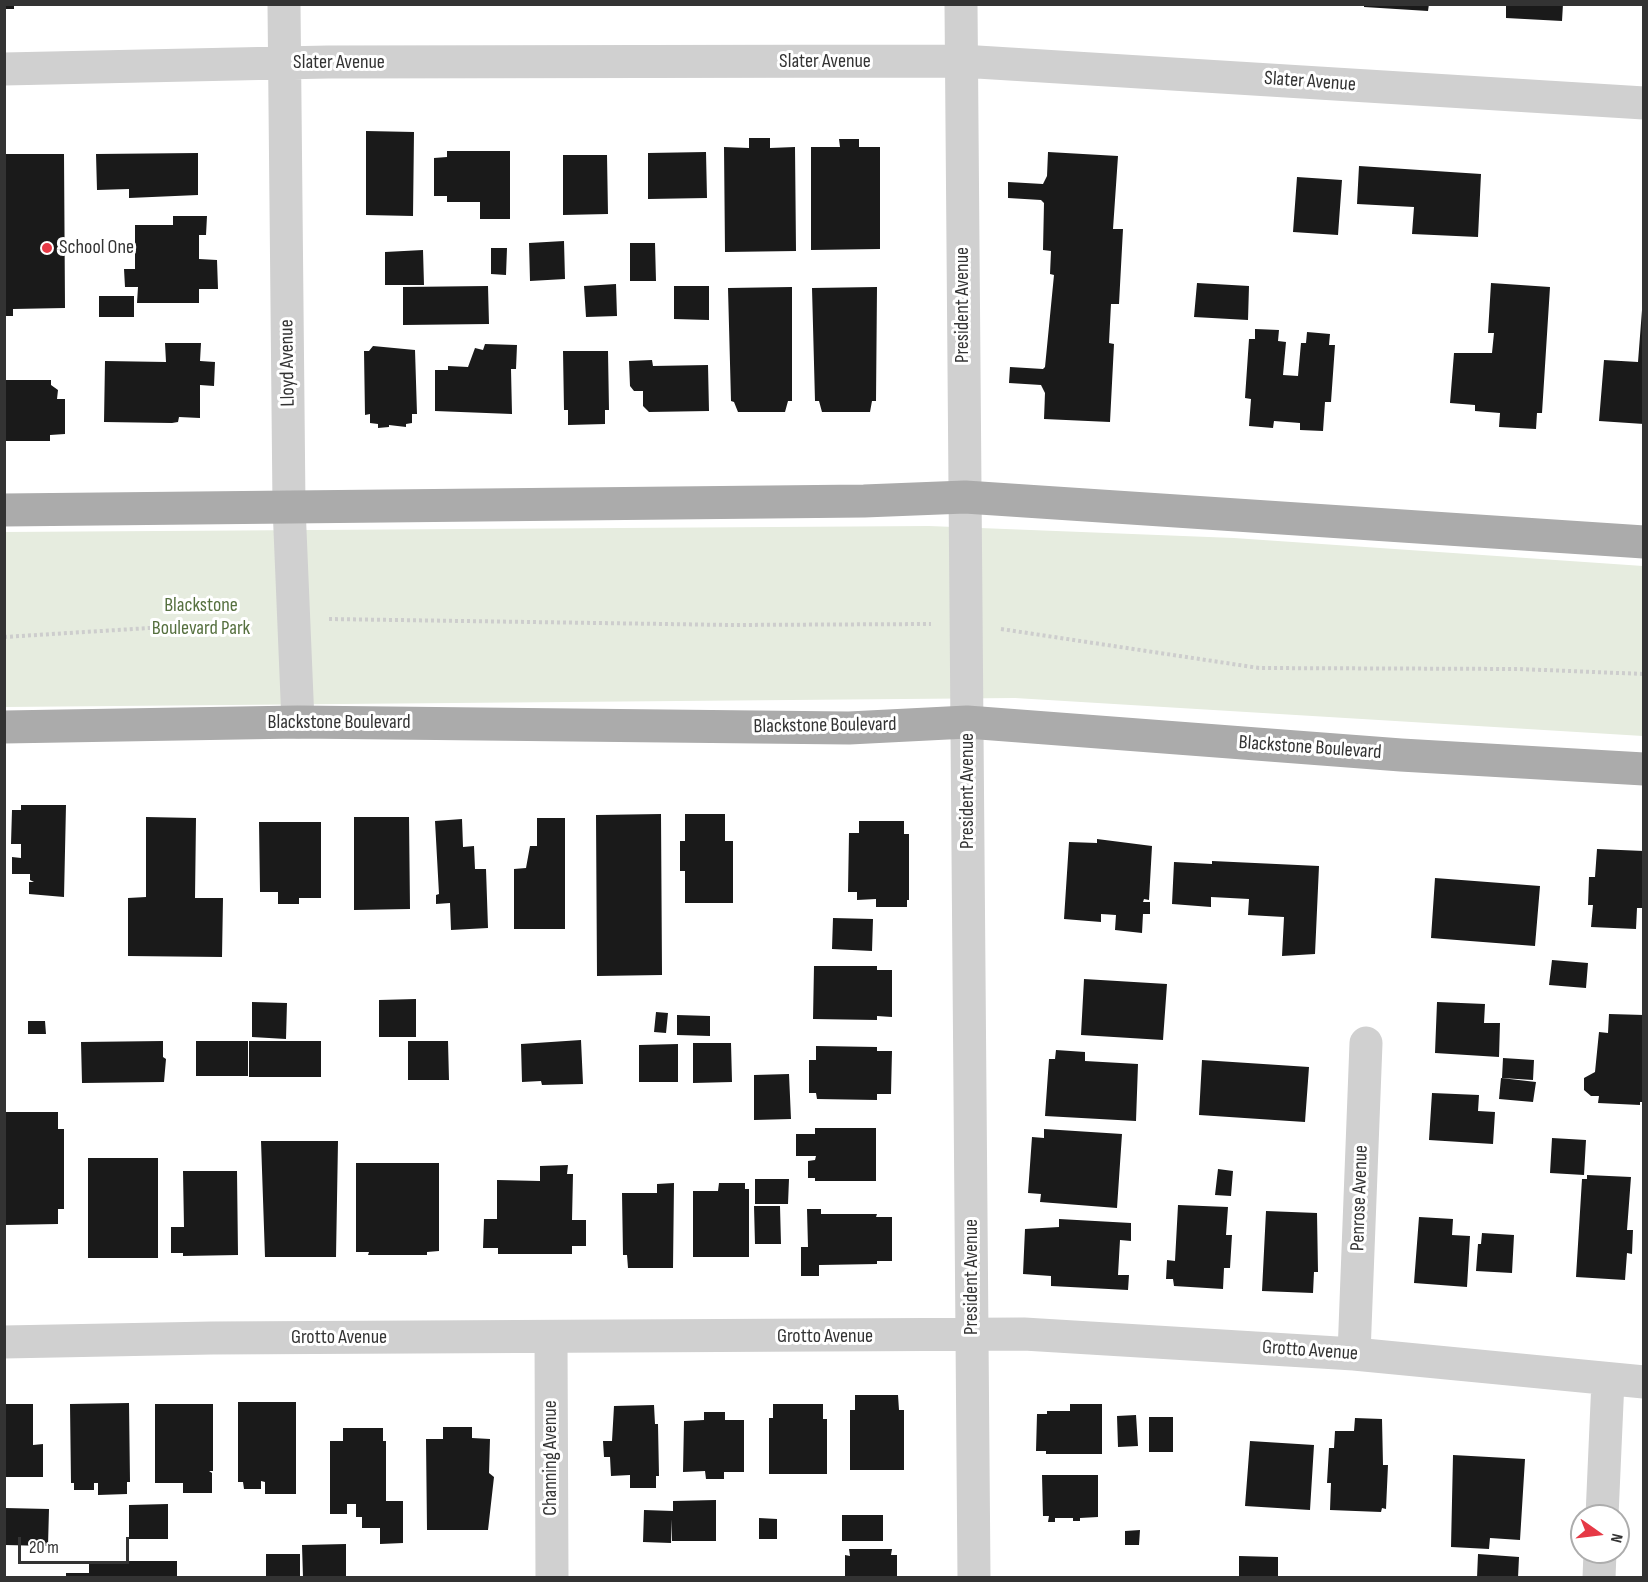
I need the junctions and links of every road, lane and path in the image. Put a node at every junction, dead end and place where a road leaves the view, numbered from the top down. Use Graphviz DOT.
graph roads {
  1 [pos="284,4"];
  2 [pos="961,4"];
  3 [pos="962,61"];
  4 [pos="285,63"];
  5 [pos="4,69"];
  6 [pos="1644,103"];
  7 [pos="965,496"];
  8 [pos="289,506"];
  9 [pos="4,510"];
  10 [pos="1644,542"];
  11 [pos="230,623"];
  12 [pos="4,637"];
  13 [pos="297,722"];
  14 [pos="967,722"];
  15 [pos="4,727"];
  16 [pos="1644,769"];
  17 [pos="1366,1043"];
  18 [pos="972,1336"];
  19 [pos="551,1338"];
  20 [pos="4,1342"];
  21 [pos="1354,1353"];
  22 [pos="1608,1380"];
  23 [pos="1644,1382"];
  24 [pos="1603,1504"];
  25 [pos="552,1578"];
  26 [pos="974,1578"];
  1 -- 4 [label="street, Lloyd Avenue"];
  2 -- 3 [label="street, President Avenue"];
  3 -- 4 [label="street, Slater Avenue"];
  3 -- 6 [label="street, Slater Avenue"];
  3 -- 7 [label="street, President Avenue"];
  4 -- 5 [label="street, Slater Avenue"];
  4 -- 8 [label="street, Lloyd Avenue"];
  7 -- 8 [label="main road"];
  7 -- 10 [label="main road"];
  7 -- 14 [label="street, President Avenue"];
  8 -- 9 [label="main road"];
  8 -- 13 [label="street, Lloyd Avenue"];
  11 -- 12 [label="path"];
  13 -- 14 [label="main road, Blackstone Boulevard"];
  13 -- 15 [label="main road, Blackstone Boulevard"];
  14 -- 16 [label="main road, Blackstone Boulevard"];
  14 -- 18 [label="street, President Avenue"];
  17 -- 21 [label="street, Penrose Avenue"];
  18 -- 19 [label="street, Grotto Avenue"];
  18 -- 21 [label="street, Grotto Avenue"];
  18 -- 26 [label="street, President Avenue"];
  19 -- 20 [label="street, Grotto Avenue"];
  19 -- 25 [label="street, Channing Avenue"];
  21 -- 22 [label="street, Grotto Avenue"];
  22 -- 23 [label="street, Grotto Avenue"];
  22 -- 24 [label="street"];
}
